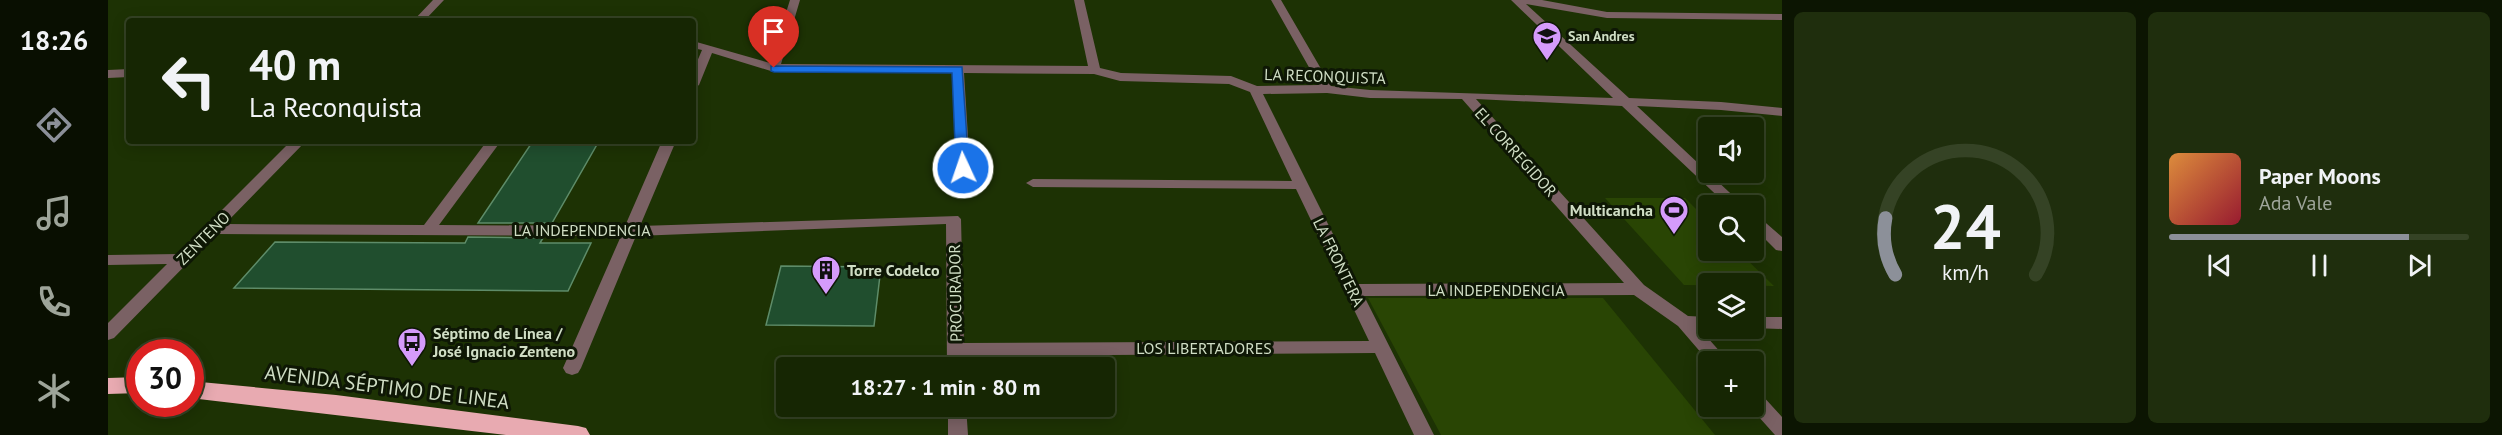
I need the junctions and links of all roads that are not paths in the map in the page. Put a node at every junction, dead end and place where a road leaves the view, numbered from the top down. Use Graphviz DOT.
graph roads {
  1 [pos="439,0"];
  2 [pos="795,0"];
  3 [pos="1079,0"];
  4 [pos="1276,0"];
  5 [pos="1516,0"];
  6 [pos="1524,0"];
  7 [pos="1782,17"];
  8 [pos="421,18"];
  9 [pos="696,45"];
  10 [pos="708,48"];
  11 [pos="774,68"];
  12 [pos="958,69"];
  13 [pos="1095,70"];
  14 [pos="108,74"];
  15 [pos="126,74"];
  16 [pos="696,78"];
  17 [pos="1328,89"];
  18 [pos="1255,90"];
  19 [pos="1465,95"];
  20 [pos="1624,103"];
  21 [pos="1782,112"];
  22 [pos="296,144"];
  23 [pos="492,144"];
  24 [pos="668,144"];
  25 [pos="963,168"];
  26 [pos="1033,183"];
  27 [pos="1301,185"];
  28 [pos="1725,195"];
  29 [pos="953,219"];
  30 [pos="1764,229"];
  31 [pos="211,230"];
  32 [pos="428,230"];
  33 [pos="631,231"];
  34 [pos="1782,246"];
  35 [pos="183,259"];
  36 [pos="108,260"];
  37 [pos="1638,289"];
  38 [pos="1353,290"];
  39 [pos="1684,322"];
  40 [pos="1698,322"];
  41 [pos="1764,323"];
  42 [pos="1782,323"];
  43 [pos="108,334"];
  44 [pos="1381,347"];
  45 [pos="1710,351"];
  46 [pos="956,357"];
  47 [pos="995,357"];
  48 [pos="572,368"];
  49 [pos="126,385"];
  50 [pos="108,386"];
  51 [pos="204,390"];
  52 [pos="1764,410"];
  53 [pos="957,417"];
  54 [pos="1782,430"];
  55 [pos="578,435"];
  56 [pos="958,435"];
  57 [pos="1424,435"];
  1 -- 8 [label="street"];
  2 -- 11 [label="street"];
  3 -- 13 [label="street"];
  4 -- 17 [label="street"];
  5 -- 20 [label="street"];
  6 -- 7 [label="street"];
  9 -- 10 [label="street, LA RECONQUISTA"];
  10 -- 11 [label="street, LA RECONQUISTA"];
  10 -- 16 [label="street"];
  11 -- 12 [label="street, LA RECONQUISTA"];
  12 -- 13 [label="street, LA RECONQUISTA"];
  12 -- 25 [label="street"];
  13 -- 18 [label="street, LA RECONQUISTA"];
  14 -- 15 [label="street"];
  17 -- 18 [label="street, LA RECONQUISTA"];
  17 -- 19 [label="street, LA RECONQUISTA"];
  18 -- 27 [label="street, LA FRONTERA"];
  19 -- 20 [label="street, LA RECONQUISTA"];
  19 -- 37 [label="street, EL CORREGIDOR"];
  20 -- 21 [label="street, LA RECONQUISTA"];
  20 -- 28 [label="street"];
  22 -- 31 [label="street, ZENTENO"];
  23 -- 32 [label="street"];
  24 -- 33 [label="street"];
  26 -- 27 [label="street"];
  27 -- 38 [label="street, LA FRONTERA"];
  29 -- 33 [label="street, LA INDEPENDENCIA"];
  29 -- 46 [label="street, PROCURADOR"];
  30 -- 34 [label="street"];
  31 -- 32 [label="street, LA INDEPENDENCIA"];
  31 -- 35 [label="street, ZENTENO"];
  32 -- 33 [label="street, LA INDEPENDENCIA"];
  33 -- 48 [label="street"];
  35 -- 36 [label="street"];
  35 -- 43 [label="street, ZENTENO"];
  37 -- 38 [label="street, LA INDEPENDENCIA"];
  37 -- 39 [label="street, EL CORREGIDOR"];
  38 -- 44 [label="street, LA FRONTERA"];
  39 -- 40 [label="street"];
  39 -- 45 [label="street, EL CORREGIDOR"];
  41 -- 42 [label="street"];
  44 -- 47 [label="street, LOS LIBERTADORES"];
  44 -- 57 [label="street, LA FRONTERA"];
  49 -- 50 [label="highway"];
  51 -- 55 [label="highway, AVENIDA SÉPTIMO DE LINEA"];
  52 -- 54 [label="street"];
  53 -- 56 [label="street"];
}
